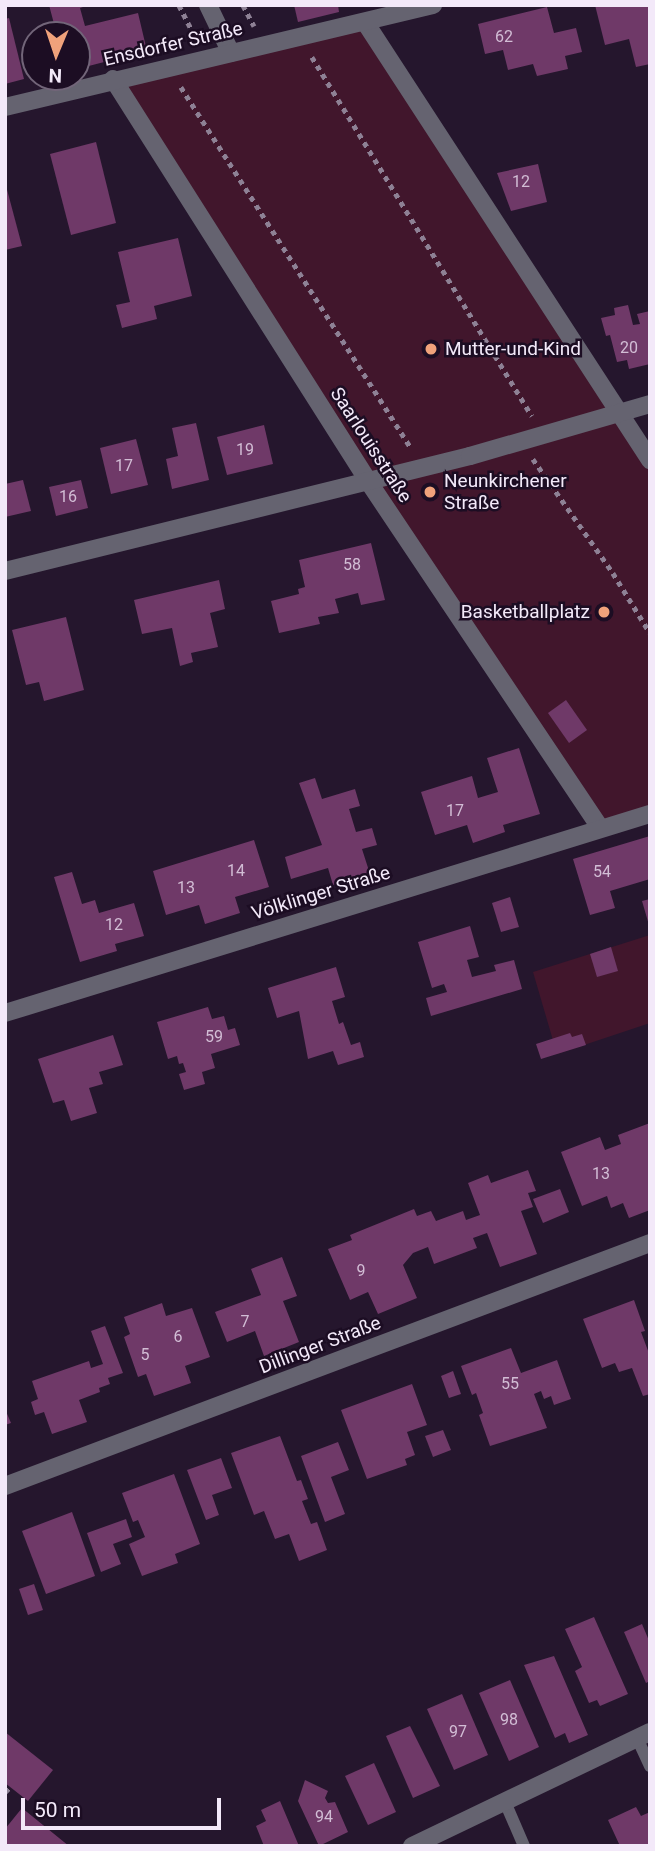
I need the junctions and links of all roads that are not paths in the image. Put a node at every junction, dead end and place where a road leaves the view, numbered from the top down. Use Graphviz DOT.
graph roads {
  1 [pos="208,5"];
  2 [pos="433,5"];
  3 [pos="365,22"];
  4 [pos="231,52"];
  5 [pos="113,79"];
  6 [pos="5,107"];
  7 [pos="650,404"];
  8 [pos="618,412"];
  9 [pos="650,460"];
  10 [pos="368,481"];
  11 [pos="5,571"];
  12 [pos="650,814"];
  13 [pos="600,828"];
  14 [pos="5,1013"];
  15 [pos="650,1243"];
  16 [pos="5,1486"];
  17 [pos="643,1735"];
  18 [pos="650,1766"];
  19 [pos="505,1802"];
  20 [pos="412,1846"];
  21 [pos="524,1846"];
  1 -- 4 [label="street"];
  2 -- 3 [label="street, Ensdorfer Straße"];
  3 -- 4 [label="street, Ensdorfer Straße"];
  3 -- 8 [label="street"];
  4 -- 5 [label="street, Ensdorfer Straße"];
  5 -- 6 [label="street, Ensdorfer Straße"];
  5 -- 10 [label="street, Saarlouisstraße"];
  7 -- 8 [label="street"];
  8 -- 9 [label="street"];
  8 -- 10 [label="street"];
  10 -- 11 [label="street"];
  10 -- 13 [label="street, Saarlouisstraße"];
  12 -- 13 [label="street, Völklinger Straße"];
  13 -- 14 [label="street, Völklinger Straße"];
  15 -- 16 [label="street, Dillinger Straße"];
  17 -- 18 [label="lane"];
  17 -- 19 [label="street"];
  19 -- 20 [label="street"];
  19 -- 21 [label="lane"];
}
